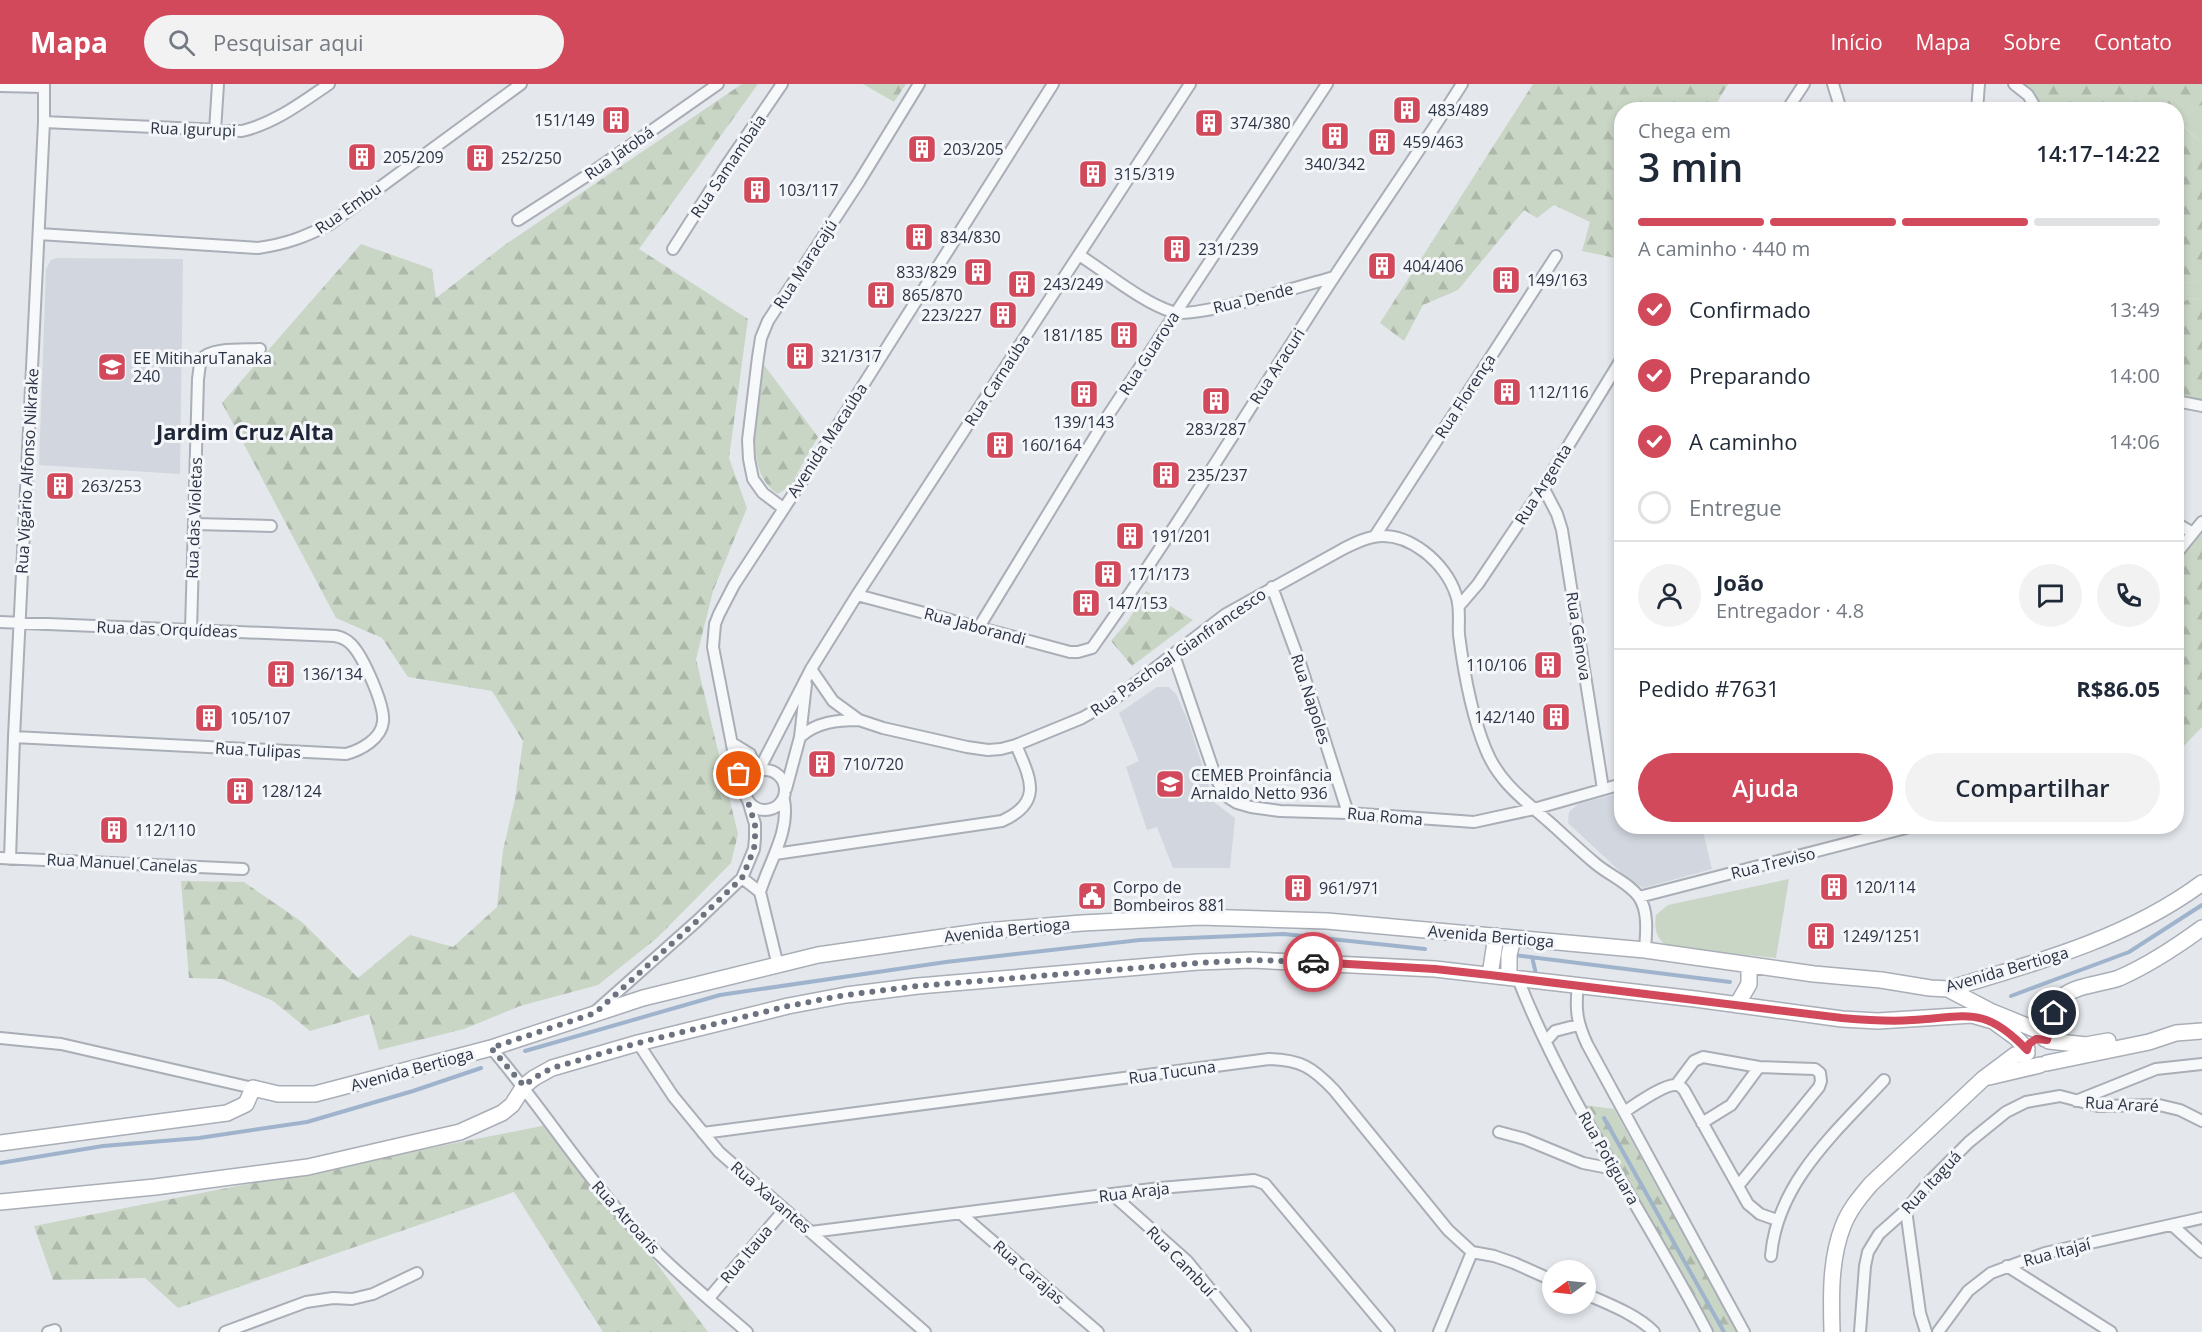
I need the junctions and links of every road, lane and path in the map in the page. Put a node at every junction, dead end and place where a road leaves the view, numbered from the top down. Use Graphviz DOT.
graph roads {
  1 [pos="218,84"];
  2 [pos="329,84"];
  3 [pos="521,84"];
  4 [pos="718,84"];
  5 [pos="782,84"];
  6 [pos="919,84"];
  7 [pos="1053,84"];
  8 [pos="1190,84"];
  9 [pos="1327,84"];
  10 [pos="1462,84"];
  11 [pos="1804,84"];
  12 [pos="1833,84"];
  13 [pos="1979,84"];
  14 [pos="2014,84"];
  15 [pos="0,86"];
  16 [pos="44,86"];
  17 [pos="1792,102"];
  18 [pos="1839,102"];
  19 [pos="1978,102"];
  20 [pos="2032,102"];
  21 [pos="44,122"];
  22 [pos="215,131"];
  23 [pos="518,220"];
  24 [pos="39,234"];
  25 [pos="673,249"];
  26 [pos="1079,255"];
  27 [pos="1556,256"];
  28 [pos="1334,277"];
  29 [pos="1175,313"];
  30 [pos="260,349"];
  31 [pos="1614,371"];
  32 [pos="2184,403"];
  33 [pos="2202,406"];
  34 [pos="1542,487"];
  35 [pos="783,508"];
  36 [pos="2202,522"];
  37 [pos="194,524"];
  38 [pos="271,526"];
  39 [pos="2184,527"];
  40 [pos="2193,532"];
  41 [pos="1375,536"];
  42 [pos="2184,544"];
  43 [pos="1272,587"];
  44 [pos="857,595"];
  45 [pos="1459,606"];
  46 [pos="0,622"];
  47 [pos="20,622"];
  48 [pos="979,627"];
  49 [pos="191,630"];
  50 [pos="335,636"];
  51 [pos="1092,648"];
  52 [pos="1174,655"];
  53 [pos="809,674"];
  54 [pos="859,720"];
  55 [pos="800,736"];
  56 [pos="14,737"];
  57 [pos="732,743"];
  58 [pos="1016,745"];
  59 [pos="758,771"];
  60 [pos="1614,786"];
  61 [pos="1603,789"];
  62 [pos="746,795"];
  63 [pos="785,795"];
  64 [pos="1534,808"];
  65 [pos="1347,813"];
  66 [pos="1883,834"];
  67 [pos="775,854"];
  68 [pos="5,858"];
  69 [pos="243,869"];
  70 [pos="742,878"];
  71 [pos="2202,883"];
  72 [pos="760,892"];
  73 [pos="1639,897"];
  74 [pos="2202,928"];
  75 [pos="1496,936"];
  76 [pos="1513,938"];
  77 [pos="1645,950"];
  78 [pos="1749,965"];
  79 [pos="778,966"];
  80 [pos="1490,975"];
  81 [pos="1514,978"];
  82 [pos="1578,985"];
  83 [pos="1948,989"];
  84 [pos="1737,1005"];
  85 [pos="595,1013"];
  86 [pos="1578,1025"];
  87 [pos="2202,1031"];
  88 [pos="2176,1033"];
  89 [pos="0,1038"];
  90 [pos="2047,1040"];
  91 [pos="1546,1041"];
  92 [pos="638,1043"];
  93 [pos="491,1048"];
  94 [pos="2027,1051"];
  95 [pos="2044,1064"];
  96 [pos="2202,1064"];
  97 [pos="1759,1067"];
  98 [pos="1983,1079"];
  99 [pos="1884,1080"];
  100 [pos="1676,1085"];
  101 [pos="524,1086"];
  102 [pos="253,1088"];
  103 [pos="2076,1101"];
  104 [pos="1624,1112"];
  105 [pos="2202,1121"];
  106 [pos="1702,1123"];
  107 [pos="1499,1132"];
  108 [pos="703,1133"];
  109 [pos="0,1143"];
  110 [pos="1614,1169"];
  111 [pos="1738,1186"];
  112 [pos="1113,1194"];
  113 [pos="0,1202"];
  114 [pos="784,1210"];
  115 [pos="1906,1210"];
  116 [pos="960,1213"];
  117 [pos="2202,1218"];
  118 [pos="1777,1220"];
  119 [pos="2172,1225"];
  120 [pos="811,1232"];
  121 [pos="1472,1252"];
  122 [pos="2202,1252"];
  123 [pos="1771,1256"];
  124 [pos="2007,1266"];
  125 [pos="417,1273"];
  126 [pos="1542,1276"];
  127 [pos="709,1298"];
  128 [pos="1596,1300"];
  129 [pos="1637,1327"];
  130 [pos="225,1332"];
  131 [pos="747,1332"];
  132 [pos="925,1332"];
  133 [pos="1098,1332"];
  134 [pos="1245,1332"];
  135 [pos="1389,1332"];
  136 [pos="1439,1332"];
  137 [pos="1654,1332"];
  138 [pos="1707,1332"];
  139 [pos="1744,1332"];
  140 [pos="1832,1332"];
  141 [pos="1860,1332"];
  142 [pos="1926,1332"];
  143 [pos="1938,1332"];
  144 [pos="2111,1332"];
  1 -- 22 [label="street"];
  2 -- 22 [label="street, Rua Igurupi"];
  3 -- 24 [label="street, Rua Embu"];
  4 -- 23 [label="street, Rua Jatobá"];
  5 -- 25 [label="street, Rua Samambaia"];
  6 -- 35 [label="street, Rua Maracajú"];
  7 -- 35 [label="street, Avenida Macaúba"];
  8 -- 26 [label="street, Rua Carnaúba"];
  9 -- 29 [label="street, Rua Guarova"];
  10 -- 28 [label="street, Rua Aracuri"];
  11 -- 17 [label="street"];
  12 -- 18 [label="street"];
  13 -- 19 [label="street"];
  14 -- 20 [label="street"];
  15 -- 16 [label="street"];
  16 -- 21 [label="street, Rua Vigário Alfonso Nikrake"];
  21 -- 22 [label="street, Rua Igurupi"];
  21 -- 24 [label="street, Rua Vigário Alfonso Nikrake"];
  24 -- 47 [label="street, Rua Vigário Alfonso Nikrake"];
  26 -- 29 [label="street"];
  26 -- 44 [label="street, Rua Carnaúba"];
  27 -- 41 [label="street, Rua Florença"];
  28 -- 29 [label="street, Rua Dende"];
  28 -- 51 [label="street, Rua Aracuri"];
  29 -- 48 [label="street, Rua Guarova"];
  30 -- 37 [label="street, Rua das Violetas"];
  31 -- 34 [label="street, Rua Argenta"];
  32 -- 33 [label="street"];
  34 -- 45 [label="street, Rua Argenta"];
  34 -- 61 [label="street, Rua Gênova"];
  35 -- 57 [label="street, Avenida Macaúba"];
  36 -- 40 [label="street"];
  37 -- 38 [label="street"];
  37 -- 49 [label="street, Rua das Violetas"];
  39 -- 40 [label="street"];
  40 -- 42 [label="street"];
  41 -- 43 [label="street, Rua Paschoal Gianfrancesco"];
  41 -- 45 [label="street"];
  43 -- 52 [label="street, Rua Paschoal Gianfrancesco"];
  43 -- 65 [label="street, Rua Napoles"];
  44 -- 48 [label="street, Rua Jaborandi"];
  44 -- 53 [label="street, Rua Carnaúba"];
  45 -- 64 [label="street"];
  46 -- 47 [label="street, Rua das Orquídeas"];
  47 -- 49 [label="street, Rua das Orquídeas"];
  47 -- 56 [label="street, Rua Vigário Alfonso Nikrake"];
  48 -- 51 [label="street, Rua Jaborandi"];
  49 -- 50 [label="street, Rua das Orquídeas"];
  50 -- 56 [label="street, Rua Tulipas"];
  52 -- 58 [label="street, Rua Paschoal Gianfrancesco"];
  52 -- 65 [label="street, Rua Roma"];
  53 -- 54 [label="street"];
  53 -- 55 [label="street"];
  53 -- 59 [label="street, Rua Carnaúba"];
  54 -- 55 [label="street"];
  54 -- 58 [label="street, Rua Paschoal Gianfrancesco"];
  55 -- 63 [label="street"];
  56 -- 68 [label="street, Rua Vigário Alfonso Nikrake"];
  57 -- 59 [label="street"];
  57 -- 62 [label="street, Avenida Macaúba"];
  58 -- 67 [label="street"];
  59 -- 62 [label="street"];
  59 -- 63 [label="street"];
  60 -- 61 [label="street, Rua Roma"];
  61 -- 64 [label="street, Rua Roma"];
  62 -- 63 [label="street"];
  62 -- 70 [label="street, Avenida Macaúba"];
  63 -- 67 [label="street"];
  64 -- 65 [label="street, Rua Roma"];
  64 -- 73 [label="street"];
  66 -- 73 [label="street, Rua Treviso"];
  67 -- 72 [label="street"];
  68 -- 69 [label="street, Rua Manuel Canelas"];
  70 -- 72 [label="street"];
  70 -- 85 [label="street"];
  71 -- 83 [label="street, Avenida Bertioga"];
  72 -- 79 [label="street"];
  73 -- 77 [label="street"];
  74 -- 90 [label="street"];
  75 -- 76 [label="street, Avenida Bertioga"];
  75 -- 79 [label="street, Avenida Bertioga"];
  75 -- 80 [label="street"];
  76 -- 77 [label="street, Avenida Bertioga"];
  76 -- 81 [label="street"];
  77 -- 78 [label="street, Avenida Bertioga"];
  78 -- 83 [label="street, Avenida Bertioga"];
  78 -- 84 [label="street"];
  79 -- 85 [label="street, Avenida Bertioga"];
  80 -- 81 [label="street, Avenida Bertioga"];
  80 -- 92 [label="street, Avenida Bertioga"];
  81 -- 82 [label="street, Avenida Bertioga"];
  81 -- 91 [label="street, Rua Potiguara"];
  82 -- 84 [label="street, Avenida Bertioga"];
  82 -- 86 [label="street"];
  83 -- 90 [label="street"];
  84 -- 94 [label="street, Avenida Bertioga"];
  85 -- 93 [label="street, Avenida Bertioga"];
  86 -- 91 [label="street"];
  86 -- 104 [label="street"];
  87 -- 88 [label="street"];
  88 -- 90 [label="street"];
  88 -- 95 [label="street"];
  89 -- 102 [label="street"];
  90 -- 94 [label="street"];
  90 -- 95 [label="street"];
  91 -- 110 [label="street, Rua Potiguara"];
  92 -- 101 [label="street, Avenida Bertioga"];
  92 -- 108 [label="street, Rua Xavantes"];
  93 -- 101 [label="street, Rua Atroaris"];
  93 -- 102 [label="street, Avenida Bertioga"];
  94 -- 95 [label="street"];
  94 -- 98 [label="street"];
  95 -- 98 [label="street"];
  96 -- 103 [label="street"];
  97 -- 100 [label="street"];
  97 -- 106 [label="street"];
  97 -- 111 [label="street"];
  98 -- 140 [label="street"];
  99 -- 118 [label="street"];
  100 -- 104 [label="street"];
  100 -- 106 [label="street"];
  101 -- 113 [label="street, Avenida Bertioga"];
  101 -- 127 [label="street, Rua Atroaris"];
  102 -- 109 [label="street"];
  103 -- 105 [label="street, Rua Araré"];
  103 -- 115 [label="street, Rua Itaguá"];
  104 -- 139 [label="street"];
  106 -- 111 [label="street"];
  107 -- 110 [label="street"];
  108 -- 114 [label="street, Rua Xavantes"];
  108 -- 121 [label="street, Rua Tucuna"];
  110 -- 138 [label="street, Rua Potiguara"];
  111 -- 118 [label="street"];
  112 -- 116 [label="street, Rua Araja"];
  112 -- 134 [label="street, Rua Cambuí"];
  112 -- 135 [label="street, Rua Araja"];
  114 -- 120 [label="street, Rua Xavantes"];
  114 -- 127 [label="street, Rua Itaua"];
  115 -- 141 [label="street, Rua Itaguá"];
  115 -- 142 [label="street"];
  116 -- 120 [label="street, Rua Araja"];
  116 -- 133 [label="street, Rua Carajas"];
  117 -- 119 [label="street, Rua Itajaí"];
  118 -- 123 [label="street"];
  119 -- 122 [label="street"];
  119 -- 124 [label="street, Rua Itajaí"];
  120 -- 132 [label="street, Rua Xavantes"];
  121 -- 126 [label="street"];
  121 -- 136 [label="street"];
  124 -- 143 [label="street, Rua Itajaí"];
  124 -- 144 [label="street"];
  125 -- 130 [label="street"];
  127 -- 131 [label="street, Rua Atroaris"];
  128 -- 129 [label="street"];
  129 -- 137 [label="street"];
}
